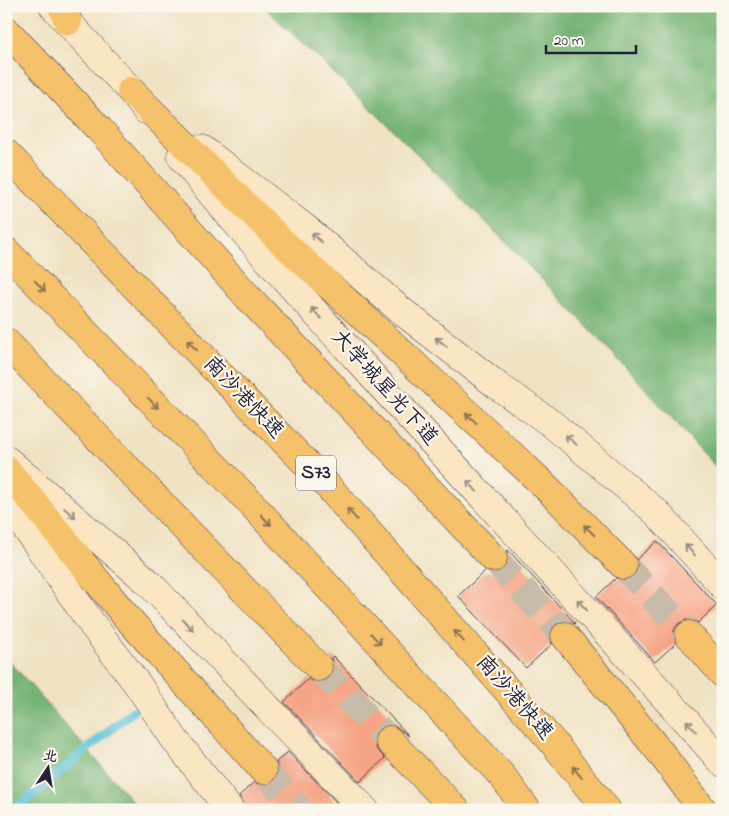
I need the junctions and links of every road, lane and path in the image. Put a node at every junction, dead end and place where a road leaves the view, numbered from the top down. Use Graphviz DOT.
graph roads {
  1 [pos="61,11"];
  2 [pos="6,30"];
  3 [pos="131,91"];
  4 [pos="6,153"];
  5 [pos="6,251"];
  6 [pos="6,342"];
  7 [pos="6,459"];
  8 [pos="6,469"];
  9 [pos="6,489"];
  10 [pos="493,558"];
  11 [pos="623,565"];
  12 [pos="723,586"];
  13 [pos="689,635"];
  14 [pos="565,636"];
  15 [pos="318,668"];
  16 [pos="723,674"];
  17 [pos="389,740"];
  18 [pos="723,763"];
  19 [pos="263,770"];
  20 [pos="230,810"];
  21 [pos="365,810"];
  22 [pos="456,810"];
  23 [pos="527,810"];
  24 [pos="608,810"];
  25 [pos="704,810"];
  1 -- 3 [label="main road, 大学城星光下道"];
  2 -- 10 [label="highway"];
  11 -- 3 [label="highway, one-way"];
  12 -- 3 [label="main road, one-way"];
  18 -- 3 [label="main road, 大学城星光下道, one-way"];
  24 -- 4 [label="highway, 南沙港快速 / S73, one-way"];
  5 -- 23 [label="highway, one-way"];
  6 -- 15 [label="highway"];
  7 -- 21 [label="main road, one-way"];
  8 -- 19 [label="highway"];
  9 -- 20 [label="main road"];
  13 -- 16 [label="highway"];
  14 -- 25 [label="highway"];
  17 -- 22 [label="highway"];
}
